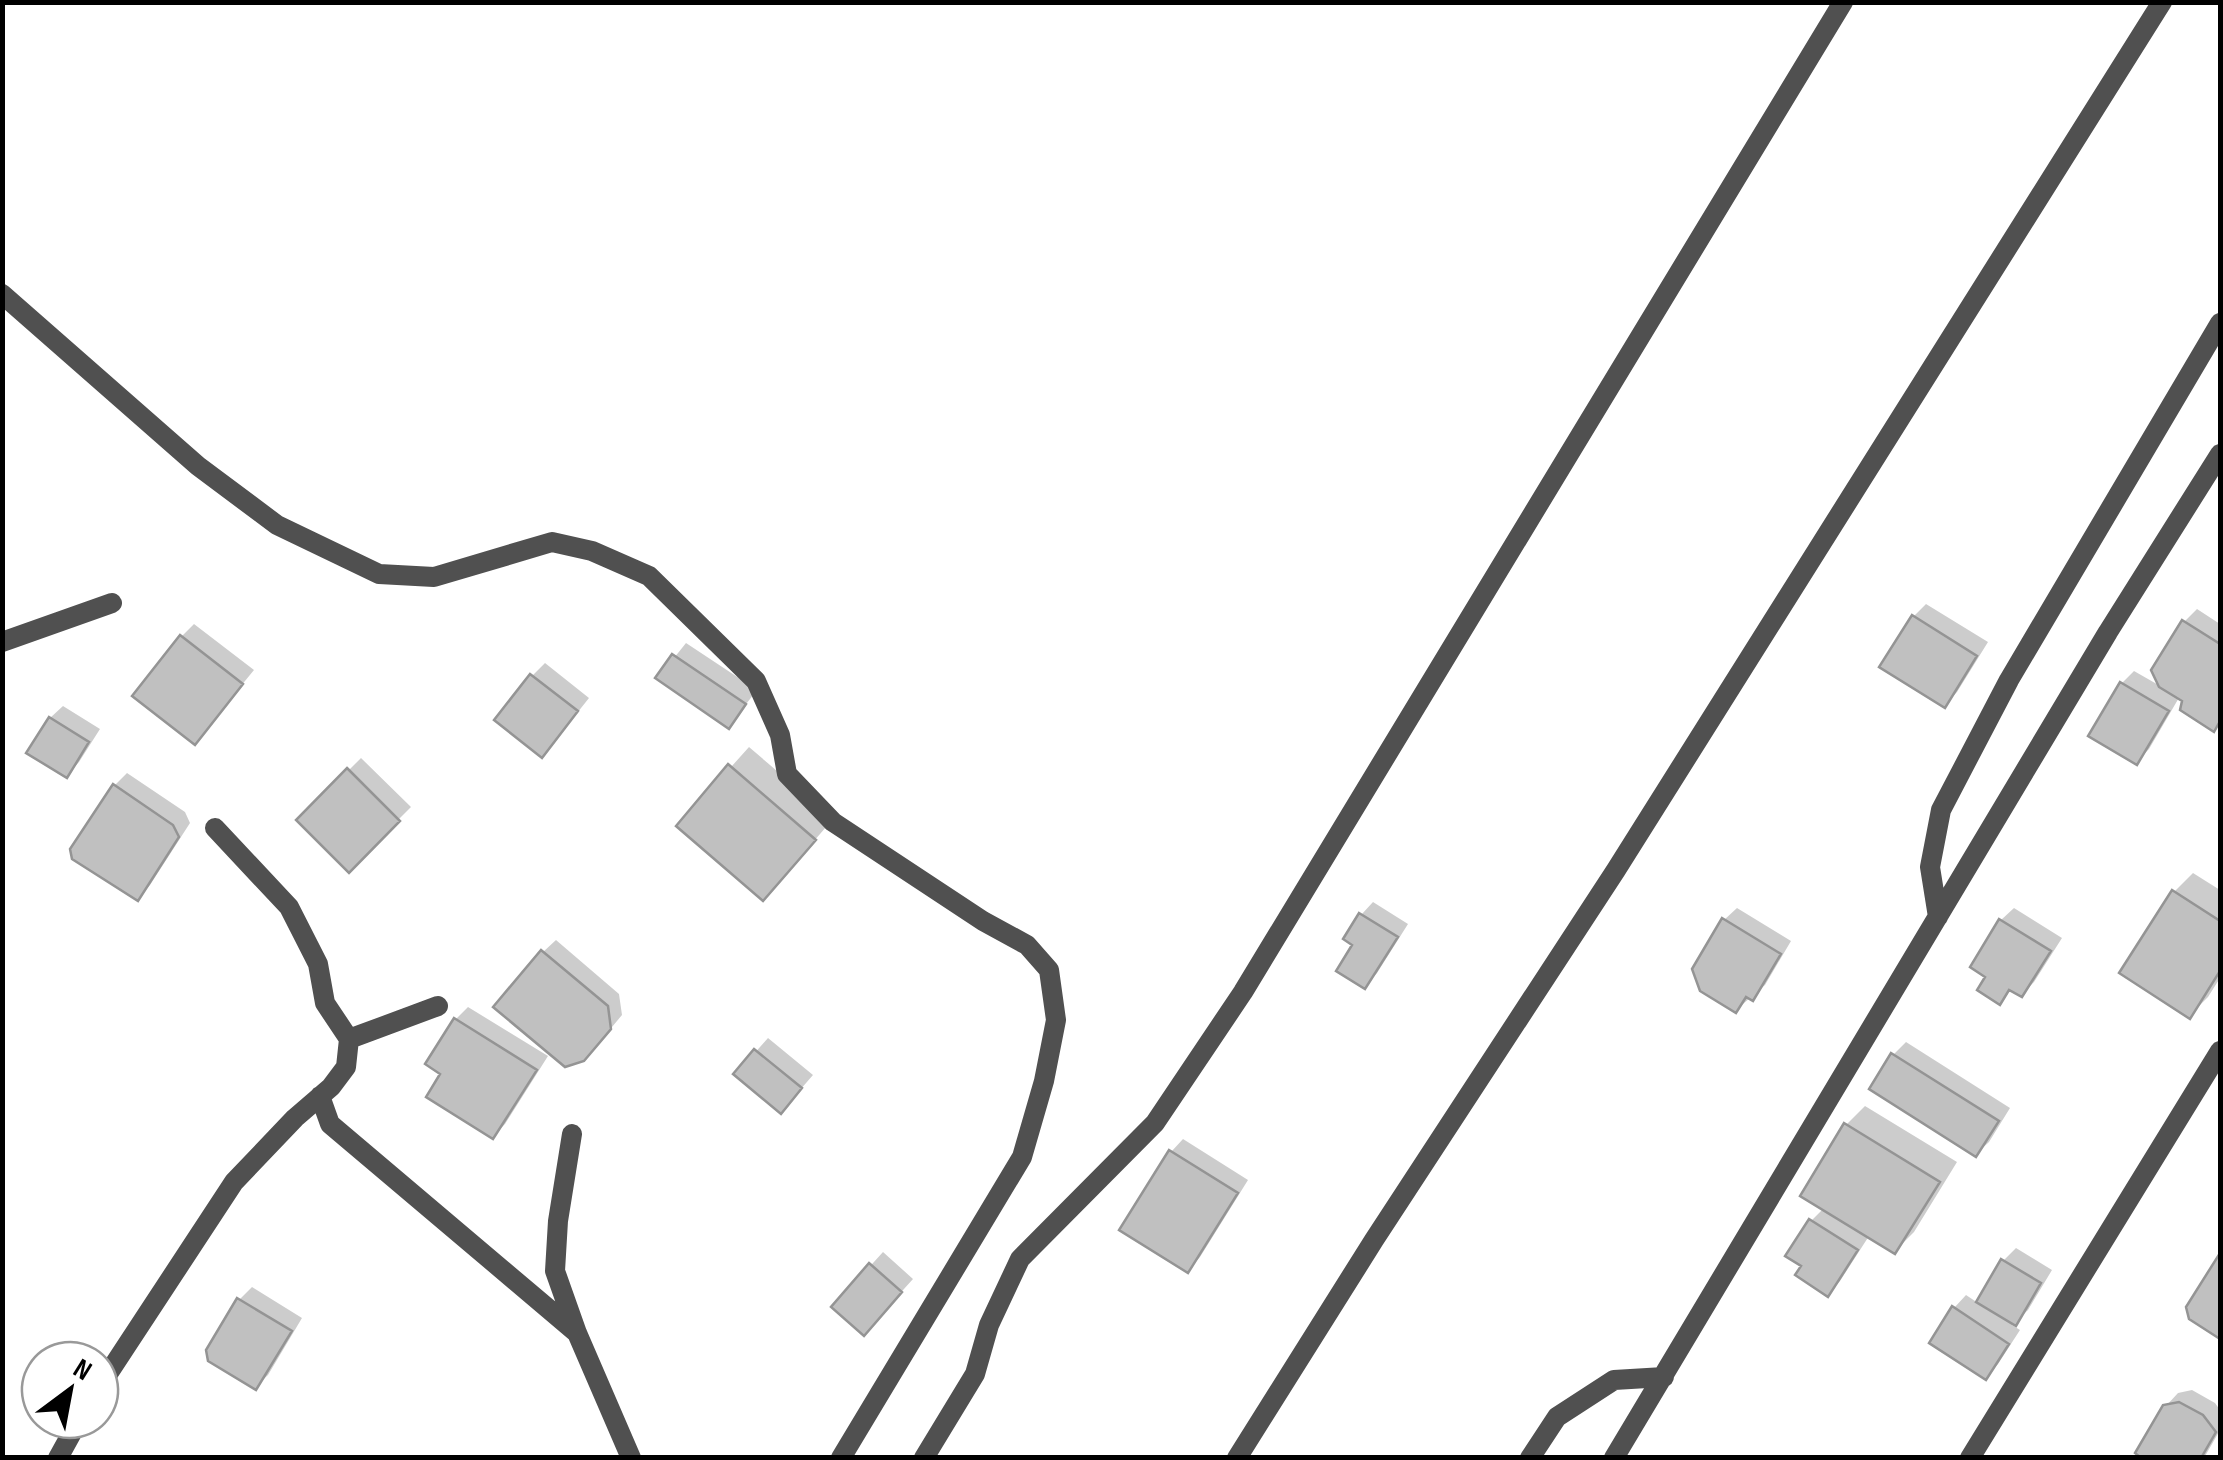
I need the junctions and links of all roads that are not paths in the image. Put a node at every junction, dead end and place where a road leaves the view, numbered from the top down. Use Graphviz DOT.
graph roads {
  1 [pos="1843,2"];
  2 [pos="2162,2"];
  3 [pos="2,294"];
  4 [pos="2220,323"];
  5 [pos="2220,454"];
  6 [pos="112,603"];
  7 [pos="2,642"];
  8 [pos="215,828"];
  9 [pos="1938,917"];
  10 [pos="438,1006"];
  11 [pos="349,1038"];
  12 [pos="2220,1051"];
  13 [pos="320,1096"];
  14 [pos="572,1134"];
  15 [pos="577,1333"];
  16 [pos="120,1356"];
  17 [pos="1664,1377"];
  18 [pos="631,1458"];
  19 [pos="841,1458"];
  20 [pos="924,1458"];
  21 [pos="1237,1458"];
  22 [pos="1530,1458"];
  23 [pos="1614,1458"];
  24 [pos="1970,1458"];
  1 -- 20 [label="street"];
  2 -- 21 [label="street"];
  3 -- 19 [label="street"];
  4 -- 9 [label="street"];
  5 -- 9 [label="street"];
  6 -- 7 [label="street"];
  8 -- 11 [label="street"];
  9 -- 17 [label="street"];
  10 -- 11 [label="street"];
  11 -- 13 [label="street"];
  12 -- 24 [label="street"];
  13 -- 15 [label="street"];
  13 -- 16 [label="street"];
  14 -- 15 [label="street"];
  15 -- 18 [label="street"];
  17 -- 22 [label="street"];
  17 -- 23 [label="street"];
}
